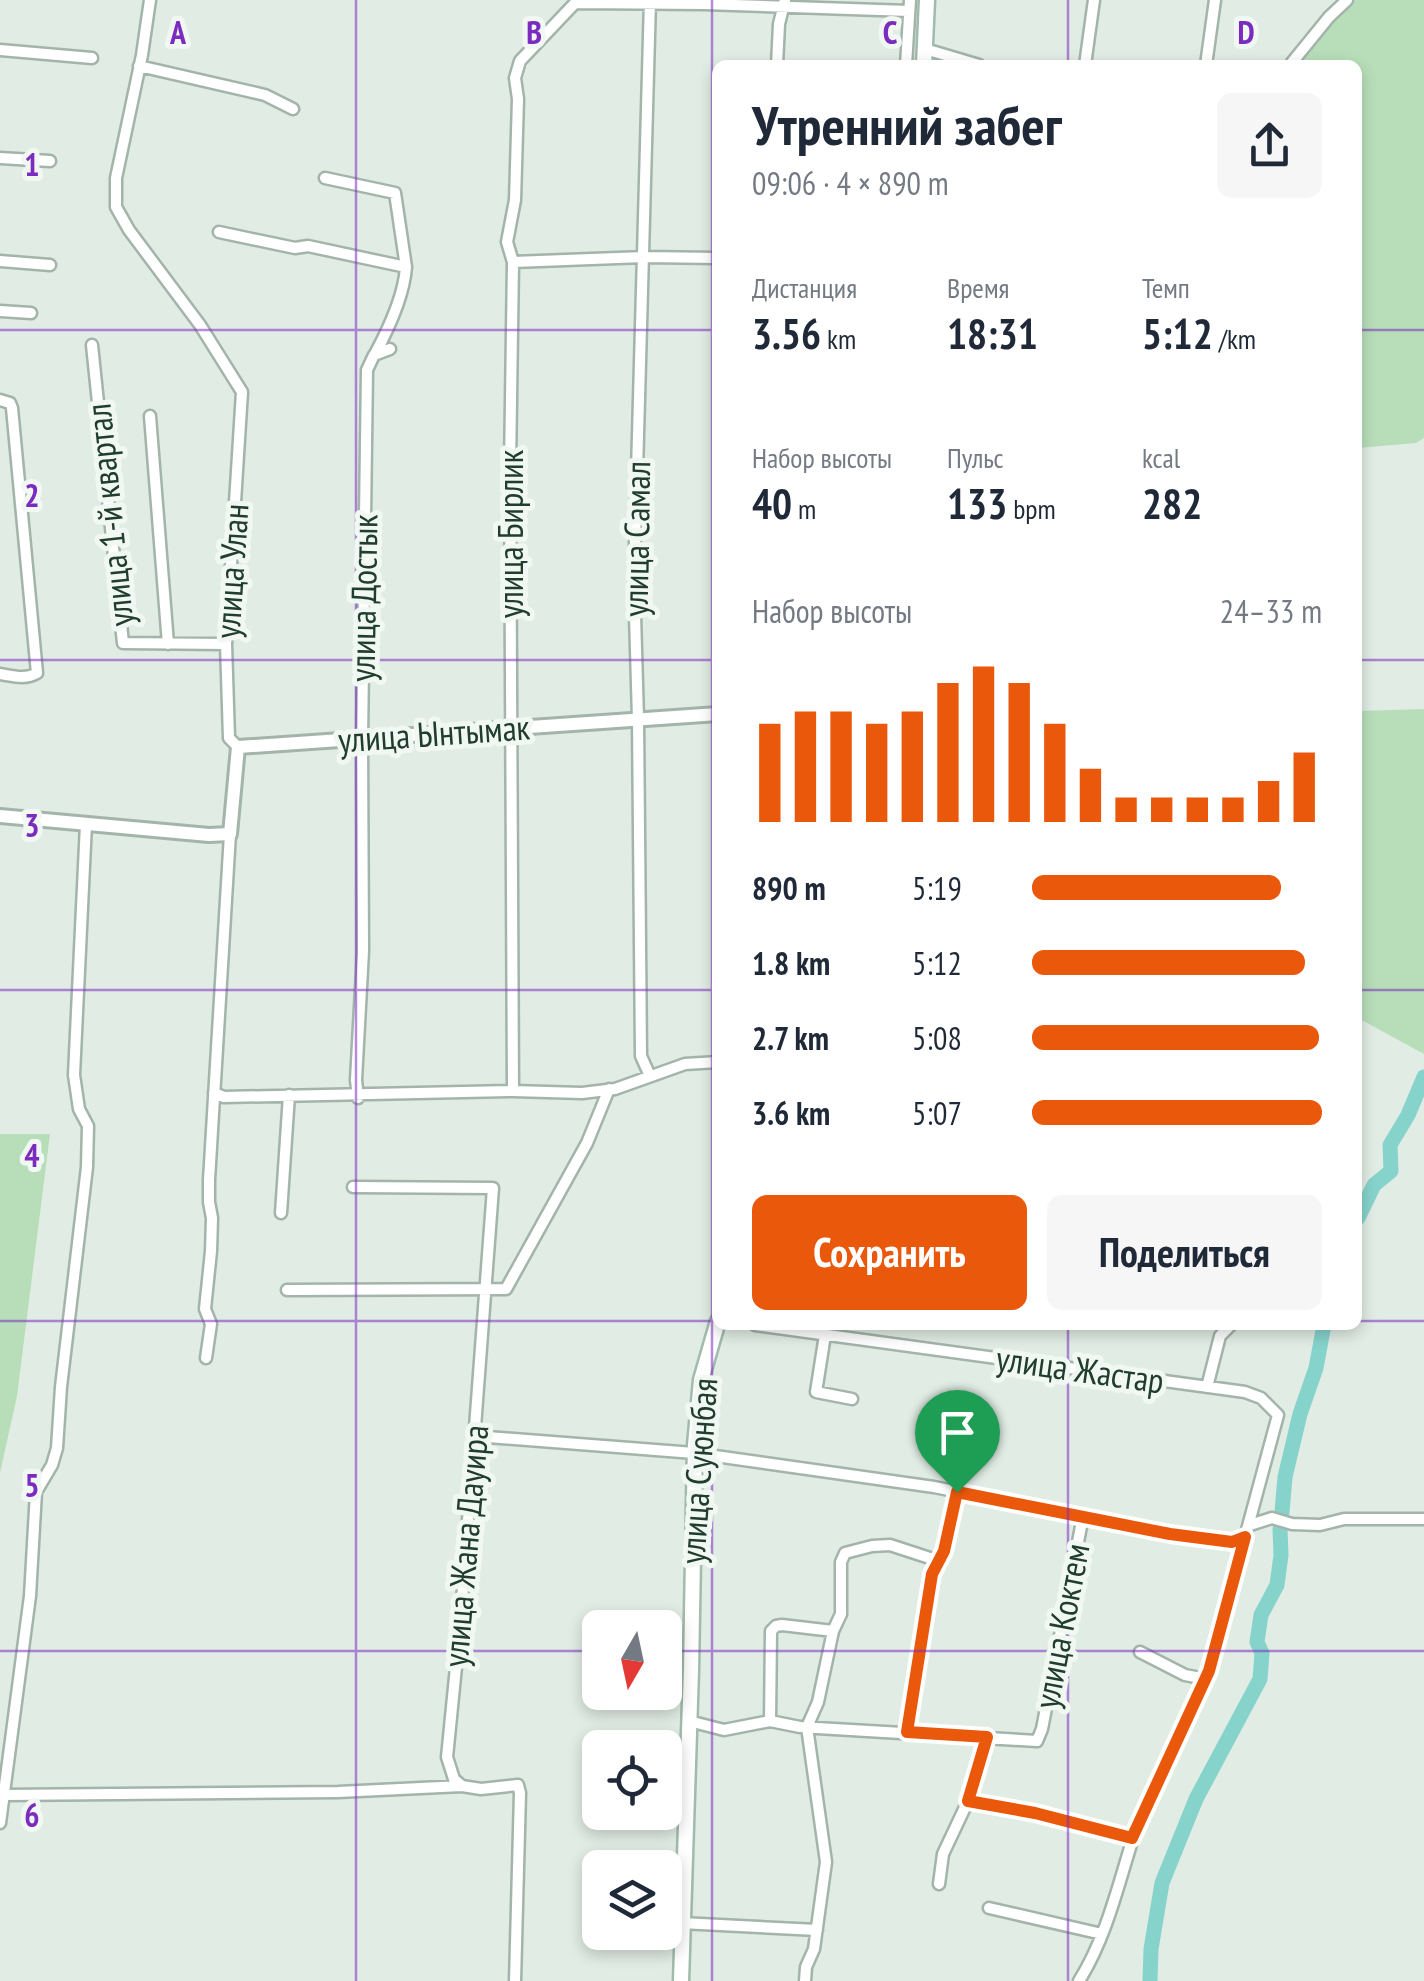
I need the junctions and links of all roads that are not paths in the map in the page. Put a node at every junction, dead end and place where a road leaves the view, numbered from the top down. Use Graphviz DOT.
graph roads {
  1 [pos="150,0"];
  2 [pos="927,0"];
  3 [pos="1092,0"];
  4 [pos="1215,0"];
  5 [pos="1347,0"];
  6 [pos="650,2"];
  7 [pos="784,4"];
  8 [pos="910,6"];
  9 [pos="925,49"];
  10 [pos="0,50"];
  11 [pos="92,58"];
  12 [pos="777,60"];
  13 [pos="906,60"];
  14 [pos="924,60"];
  15 [pos="962,60"];
  16 [pos="1086,60"];
  17 [pos="1207,60"];
  18 [pos="1294,60"];
  19 [pos="140,66"];
  20 [pos="293,109"];
  21 [pos="0,158"];
  22 [pos="50,161"];
  23 [pos="325,178"];
  24 [pos="219,232"];
  25 [pos="644,257"];
  26 [pos="712,258"];
  27 [pos="0,261"];
  28 [pos="513,262"];
  29 [pos="50,265"];
  30 [pos="406,267"];
  31 [pos="0,312"];
  32 [pos="31,313"];
  33 [pos="92,345"];
  34 [pos="390,349"];
  35 [pos="374,355"];
  36 [pos="0,400"];
  37 [pos="150,416"];
  38 [pos="168,644"];
  39 [pos="226,644"];
  40 [pos="0,674"];
  41 [pos="712,714"];
  42 [pos="638,720"];
  43 [pos="511,727"];
  44 [pos="362,740"];
  45 [pos="238,747"];
  46 [pos="0,816"];
  47 [pos="86,824"];
  48 [pos="230,834"];
  49 [pos="712,1062"];
  50 [pos="650,1076"];
  51 [pos="609,1090"];
  52 [pos="513,1091"];
  53 [pos="214,1093"];
  54 [pos="290,1095"];
  55 [pos="358,1096"];
  56 [pos="352,1186"];
  57 [pos="281,1212"];
  58 [pos="287,1290"];
  59 [pos="487,1290"];
  60 [pos="716,1330"];
  61 [pos="1226,1330"];
  62 [pos="834,1332"];
  63 [pos="206,1358"];
  64 [pos="1207,1387"];
  65 [pos="852,1399"];
  66 [pos="475,1436"];
  67 [pos="694,1452"];
  68 [pos="957,1492"];
  69 [pos="1084,1516"];
  70 [pos="1424,1520"];
  71 [pos="1247,1531"];
  72 [pos="939,1561"];
  73 [pos="833,1631"];
  74 [pos="1140,1652"];
  75 [pos="1206,1679"];
  76 [pos="689,1721"];
  77 [pos="770,1722"];
  78 [pos="807,1727"];
  79 [pos="907,1732"];
  80 [pos="987,1737"];
  81 [pos="462,1786"];
  82 [pos="4,1795"];
  83 [pos="968,1801"];
  84 [pos="0,1823"];
  85 [pos="1132,1838"];
  86 [pos="940,1884"];
  87 [pos="989,1908"];
  88 [pos="682,1923"];
  89 [pos="817,1930"];
  90 [pos="1102,1934"];
  91 [pos="682,1950"];
  92 [pos="515,1981"];
  93 [pos="681,1981"];
  94 [pos="805,1981"];
  95 [pos="1080,1981"];
  1 -- 19 [label="street"];
  2 -- 9 [label="main road"];
  3 -- 16 [label="street"];
  4 -- 17 [label="street"];
  5 -- 18 [label="street"];
  6 -- 7 [label="street"];
  6 -- 25 [label="street, улица Самал"];
  6 -- 28 [label="street, улица Бирлик"];
  7 -- 8 [label="street"];
  7 -- 12 [label="street"];
  8 -- 13 [label="street"];
  9 -- 14 [label="main road"];
  9 -- 15 [label="street"];
  10 -- 11 [label="street"];
  19 -- 20 [label="street"];
  19 -- 39 [label="street, улица Улан"];
  21 -- 22 [label="street"];
  23 -- 30 [label="street"];
  24 -- 30 [label="street"];
  25 -- 26 [label="street"];
  25 -- 28 [label="street"];
  25 -- 42 [label="street, улица Самал"];
  27 -- 29 [label="street"];
  28 -- 43 [label="street, улица Бирлик"];
  30 -- 35 [label="street, улица Достык"];
  31 -- 32 [label="street"];
  33 -- 38 [label="street, улица 1-й квартал"];
  34 -- 35 [label="street"];
  35 -- 44 [label="street, улица Достык"];
  36 -- 40 [label="street"];
  37 -- 38 [label="street"];
  38 -- 39 [label="street, улица 1-й квартал"];
  39 -- 45 [label="street, улица Улан"];
  41 -- 42 [label="street, улица Ынтымак"];
  42 -- 43 [label="street, улица Ынтымак"];
  42 -- 50 [label="street, улица Самал"];
  43 -- 44 [label="street, улица Ынтымак"];
  43 -- 52 [label="street, улица Бирлик"];
  44 -- 45 [label="street, улица Ынтымак"];
  44 -- 55 [label="street, улица Достык"];
  45 -- 48 [label="street"];
  46 -- 47 [label="street"];
  47 -- 48 [label="street"];
  47 -- 82 [label="street"];
  48 -- 53 [label="street"];
  49 -- 50 [label="street"];
  50 -- 51 [label="street"];
  51 -- 52 [label="street"];
  51 -- 59 [label="street"];
  52 -- 55 [label="street"];
  53 -- 54 [label="street"];
  53 -- 63 [label="street"];
  54 -- 55 [label="street"];
  54 -- 57 [label="street"];
  56 -- 59 [label="street, улица Жана Дауира"];
  58 -- 59 [label="street"];
  59 -- 66 [label="street, улица Жана Дауира"];
  60 -- 67 [label="main road, улица Суюнбая"];
  61 -- 64 [label="street"];
  62 -- 64 [label="street, улица Жастар"];
  62 -- 65 [label="street"];
  64 -- 71 [label="street, улица Жастар"];
  66 -- 67 [label="street"];
  66 -- 81 [label="street, улица Жана Дауира"];
  67 -- 68 [label="street"];
  67 -- 76 [label="main road, улица Суюнбая"];
  68 -- 69 [label="street"];
  68 -- 72 [label="street"];
  69 -- 71 [label="street"];
  69 -- 80 [label="street, улица Коктем"];
  70 -- 71 [label="street"];
  71 -- 75 [label="street"];
  72 -- 73 [label="street"];
  72 -- 79 [label="street"];
  73 -- 77 [label="street"];
  73 -- 78 [label="street"];
  74 -- 75 [label="street"];
  75 -- 85 [label="street"];
  76 -- 77 [label="street"];
  76 -- 88 [label="main road, улица Суюнбая"];
  77 -- 78 [label="street"];
  78 -- 79 [label="street"];
  78 -- 89 [label="street"];
  79 -- 80 [label="street"];
  80 -- 83 [label="street"];
  81 -- 82 [label="street"];
  81 -- 92 [label="street"];
  82 -- 84 [label="street"];
  83 -- 85 [label="street"];
  83 -- 86 [label="street"];
  85 -- 90 [label="street"];
  87 -- 90 [label="street"];
  88 -- 89 [label="street"];
  89 -- 94 [label="street"];
  90 -- 95 [label="street"];
  91 -- 93 [label="main road, улица Суюнбая"];
}
